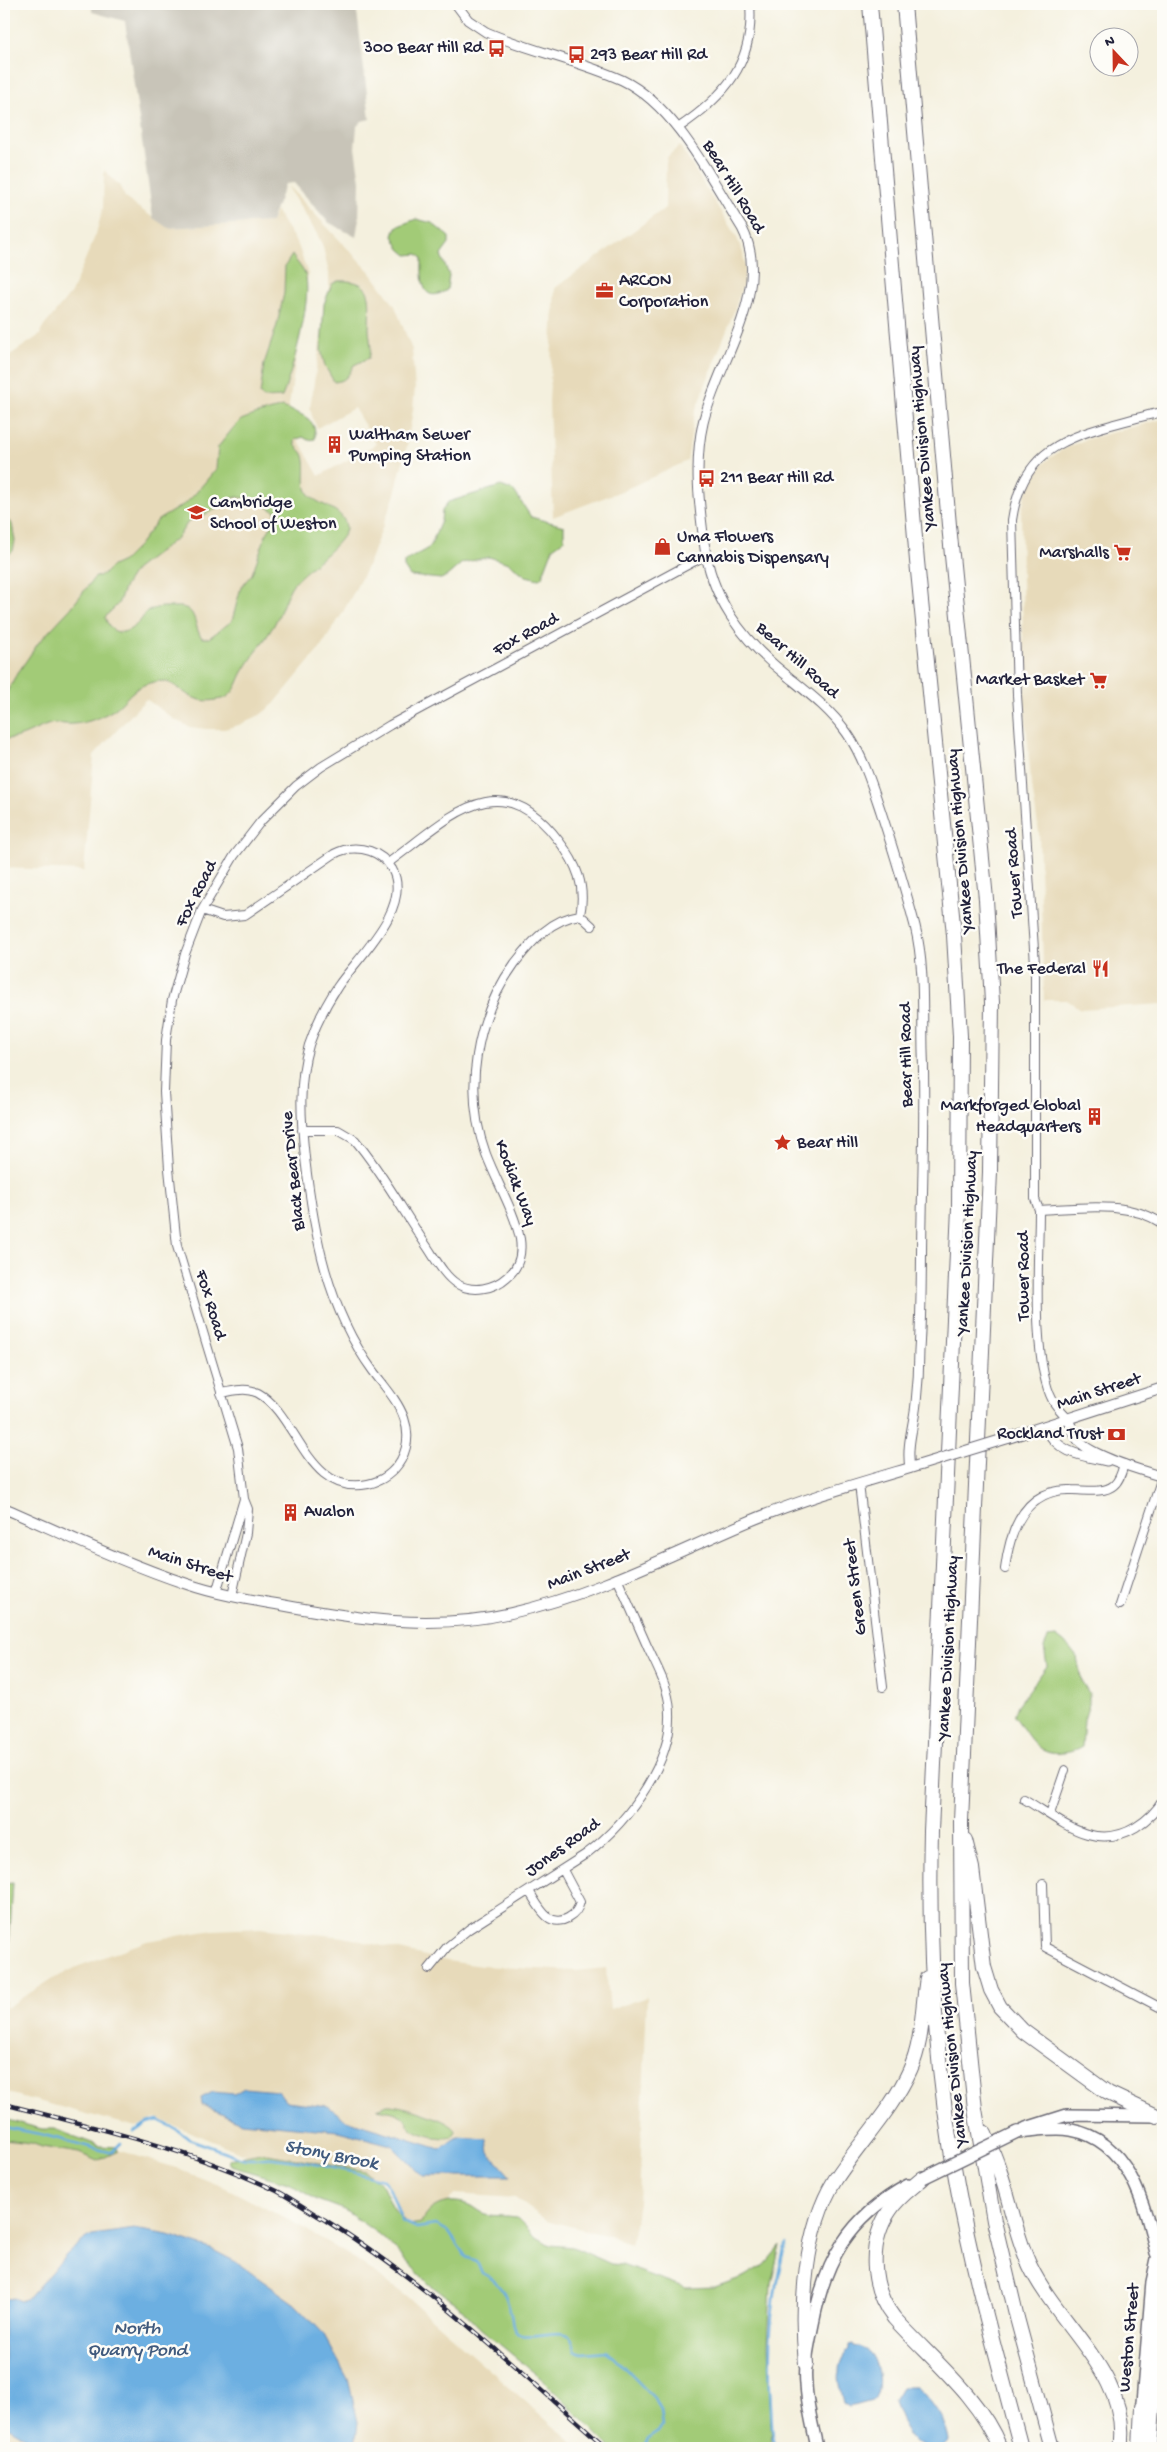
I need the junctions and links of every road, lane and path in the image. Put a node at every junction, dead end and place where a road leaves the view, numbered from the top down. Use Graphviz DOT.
graph roads {
  1 [pos="456,4"];
  2 [pos="750,4"];
  3 [pos="870,4"];
  4 [pos="904,4"];
  5 [pos="678,128"];
  6 [pos="1163,412"];
  7 [pos="706,555"];
  8 [pos="388,863"];
  9 [pos="202,910"];
  10 [pos="580,915"];
  11 [pos="592,926"];
  12 [pos="302,1130"];
  13 [pos="1038,1210"];
  14 [pos="1163,1224"];
  15 [pos="1163,1388"];
  16 [pos="221,1393"];
  17 [pos="1068,1419"];
  18 [pos="1045,1426"];
  19 [pos="1124,1464"];
  20 [pos="915,1467"];
  21 [pos="1163,1477"];
  22 [pos="859,1484"];
  23 [pos="244,1498"];
  24 [pos="4,1508"];
  25 [pos="1005,1569"];
  26 [pos="617,1578"];
  27 [pos="216,1593"];
  28 [pos="232,1596"];
  29 [pos="1120,1605"];
  30 [pos="883,1687"];
  31 [pos="1065,1770"];
  32 [pos="1024,1799"];
  33 [pos="1163,1800"];
  34 [pos="1050,1814"];
  35 [pos="960,1820"];
  36 [pos="563,1870"];
  37 [pos="1043,1884"];
  38 [pos="529,1891"];
  39 [pos="931,1955"];
  40 [pos="429,1969"];
  41 [pos="1163,2008"];
  42 [pos="975,2109"];
  43 [pos="1160,2116"];
  44 [pos="1017,2132"];
  45 [pos="923,2178"];
  46 [pos="1163,2231"];
  47 [pos="1157,2255"];
  48 [pos="1163,2273"];
  49 [pos="806,2364"];
  50 [pos="1142,2406"];
  51 [pos="817,2448"];
  52 [pos="1000,2448"];
  53 [pos="1021,2448"];
  54 [pos="1052,2448"];
  55 [pos="1120,2448"];
  56 [pos="1133,2448"];
  57 [pos="1140,2448"];
  58 [pos="1150,2448"];
  1 -- 5 [label="street, Bear Hill Road"];
  2 -- 5 [label="street"];
  3 -- 39 [label="highway, Yankee Division Highway"];
  4 -- 35 [label="highway, Yankee Division Highway"];
  5 -- 7 [label="street, Bear Hill Road"];
  6 -- 13 [label="street, Tower Road"];
  7 -- 9 [label="street, Fox Road"];
  7 -- 20 [label="street, Bear Hill Road"];
  8 -- 9 [label="street"];
  8 -- 10 [label="street"];
  8 -- 12 [label="street, Black Bear Drive"];
  9 -- 16 [label="street, Fox Road"];
  10 -- 11 [label="street"];
  10 -- 12 [label="street, Kodiak Way"];
  12 -- 16 [label="street, Black Bear Drive"];
  13 -- 14 [label="street"];
  13 -- 17 [label="street, Tower Road"];
  15 -- 17 [label="main road, Main Street"];
  16 -- 23 [label="street, Fox Road"];
  17 -- 18 [label="main road, Main Street"];
  17 -- 19 [label="street"];
  18 -- 19 [label="street"];
  18 -- 20 [label="main road, Main Street, bridge"];
  19 -- 21 [label="street"];
  19 -- 25 [label="street"];
  20 -- 22 [label="main road, Main Street"];
  21 -- 29 [label="street"];
  22 -- 26 [label="main road, Main Street"];
  22 -- 30 [label="street, Green Street"];
  23 -- 27 [label="street, Fox Road"];
  23 -- 28 [label="street, Fox Road"];
  24 -- 27 [label="main road, Main Street"];
  26 -- 28 [label="main road, Main Street"];
  26 -- 36 [label="street, Jones Road"];
  27 -- 28 [label="main road, Main Street"];
  31 -- 34 [label="street"];
  32 -- 34 [label="street"];
  33 -- 34 [label="street"];
  35 -- 42 [label="highway, Yankee Division Highway"];
  35 -- 43 [label="highway"];
  36 -- 38 [label="street, Jones Road"];
  36 -- 38 [label="street"];
  37 -- 41 [label="street"];
  38 -- 40 [label="street, Jones Road"];
  39 -- 49 [label="highway"];
  39 -- 53 [label="highway, Yankee Division Highway"];
  42 -- 54 [label="highway, Yankee Division Highway"];
  42 -- 55 [label="highway"];
  43 -- 44 [label="main road"];
  44 -- 45 [label="main road, bridge"];
  44 -- 47 [label="main road"];
  45 -- 49 [label="main road"];
  45 -- 52 [label="highway"];
  46 -- 47 [label="main road, Weston Street"];
  47 -- 50 [label="main road, Weston Street"];
  48 -- 58 [label="highway"];
  49 -- 51 [label="main road"];
  50 -- 56 [label="main road, Weston Street"];
  50 -- 57 [label="highway"];
}
